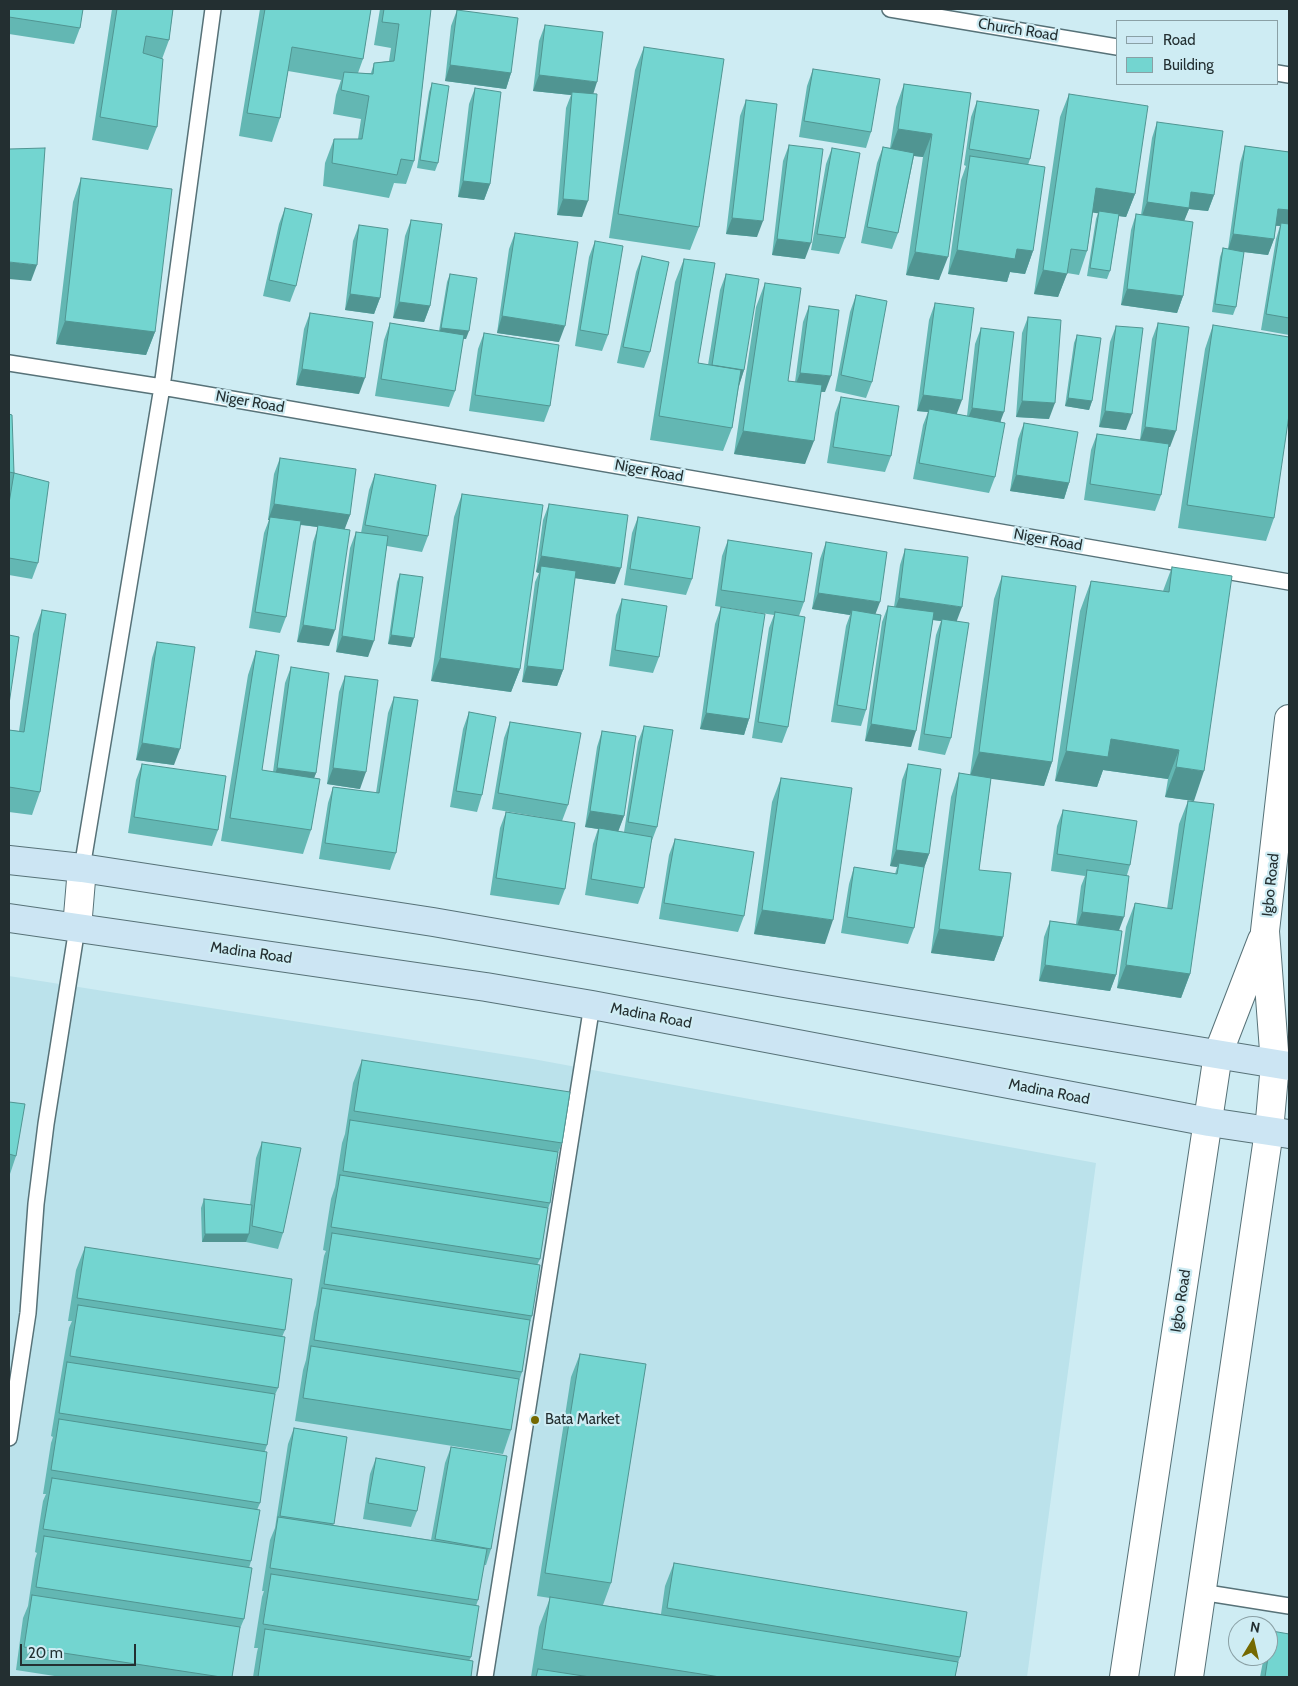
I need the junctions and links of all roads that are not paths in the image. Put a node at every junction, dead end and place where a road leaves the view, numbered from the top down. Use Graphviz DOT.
graph roads {
  1 [pos="213,9"];
  2 [pos="890,9"];
  3 [pos="1116,46"];
  4 [pos="9,363"];
  5 [pos="162,386"];
  6 [pos="1289,582"];
  7 [pos="1289,719"];
  8 [pos="9,860"];
  9 [pos="82,868"];
  10 [pos="9,918"];
  11 [pos="77,928"];
  12 [pos="1266,931"];
  13 [pos="592,1005"];
  14 [pos="1218,1054"];
  15 [pos="1282,1065"];
  16 [pos="1209,1122"];
  17 [pos="1279,1133"];
  18 [pos="9,1438"];
  19 [pos="1201,1592"];
  20 [pos="1289,1606"];
  21 [pos="485,1677"];
  22 [pos="1124,1677"];
  23 [pos="1190,1677"];
  1 -- 5 [label="lane"];
  2 -- 3 [label="lane, Church Road"];
  4 -- 5 [label="lane, Niger Road"];
  5 -- 6 [label="lane, Niger Road"];
  5 -- 9 [label="lane"];
  7 -- 12 [label="street, Igbo Road"];
  8 -- 9 [label="main road"];
  9 -- 11 [label="street"];
  9 -- 14 [label="main road"];
  10 -- 11 [label="main road, Madina Road"];
  11 -- 13 [label="main road, Madina Road"];
  11 -- 18 [label="lane"];
  12 -- 14 [label="street, Igbo Road"];
  12 -- 15 [label="street, Igbo Road"];
  13 -- 16 [label="main road, Madina Road"];
  13 -- 21 [label="lane"];
  14 -- 15 [label="main road"];
  14 -- 16 [label="street, Igbo Road"];
  15 -- 17 [label="street, Igbo Road"];
  16 -- 17 [label="main road, Madina Road"];
  16 -- 22 [label="street, Igbo Road"];
  17 -- 19 [label="street, Igbo Road"];
  19 -- 20 [label="lane"];
  19 -- 23 [label="street, Igbo Road"];
}
